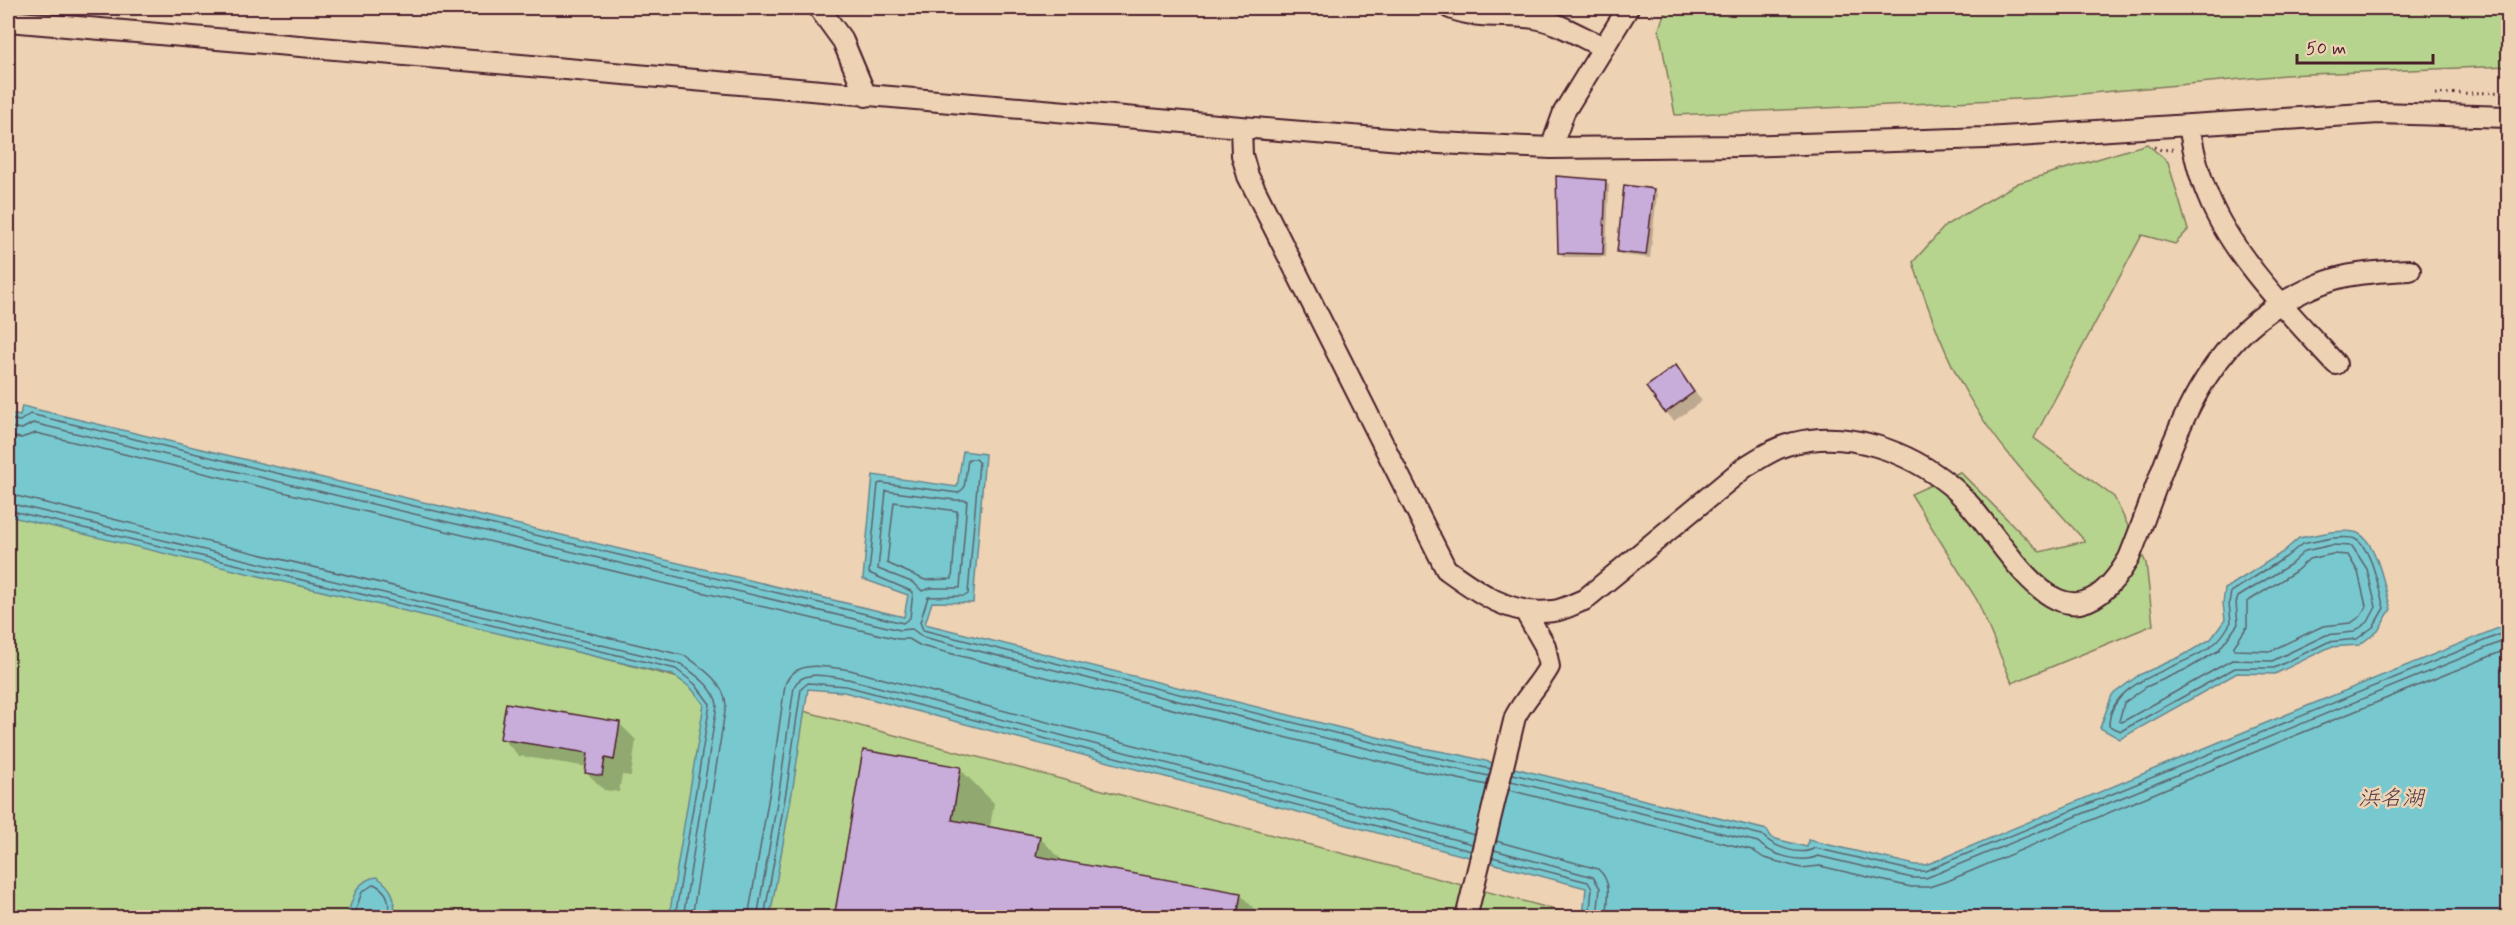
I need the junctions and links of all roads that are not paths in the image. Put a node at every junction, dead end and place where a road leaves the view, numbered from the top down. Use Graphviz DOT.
graph roads {
  1 [pos="20,8"];
  2 [pos="819,8"];
  3 [pos="1450,8"];
  4 [pos="1628,8"];
  5 [pos="8,21"];
  6 [pos="31,24"];
  7 [pos="1603,48"];
  8 [pos="866,96"];
  9 [pos="2508,117"];
  10 [pos="2188,125"];
  11 [pos="1241,127"];
  12 [pos="1551,148"];
  13 [pos="2409,270"];
  14 [pos="2281,304"];
  15 [pos="2336,364"];
  16 [pos="1525,611"];
  17 [pos="1466,918"];
  1 -- 6 [label="street"];
  2 -- 8 [label="street"];
  3 -- 7 [label="street"];
  4 -- 7 [label="street"];
  5 -- 6 [label="street"];
  6 -- 8 [label="street"];
  7 -- 12 [label="street"];
  8 -- 11 [label="street"];
  9 -- 10 [label="street"];
  10 -- 12 [label="street"];
  10 -- 14 [label="street"];
  11 -- 12 [label="street"];
  11 -- 16 [label="street"];
  13 -- 14 [label="street"];
  14 -- 15 [label="street"];
  14 -- 16 [label="street"];
  16 -- 17 [label="street"];
}
